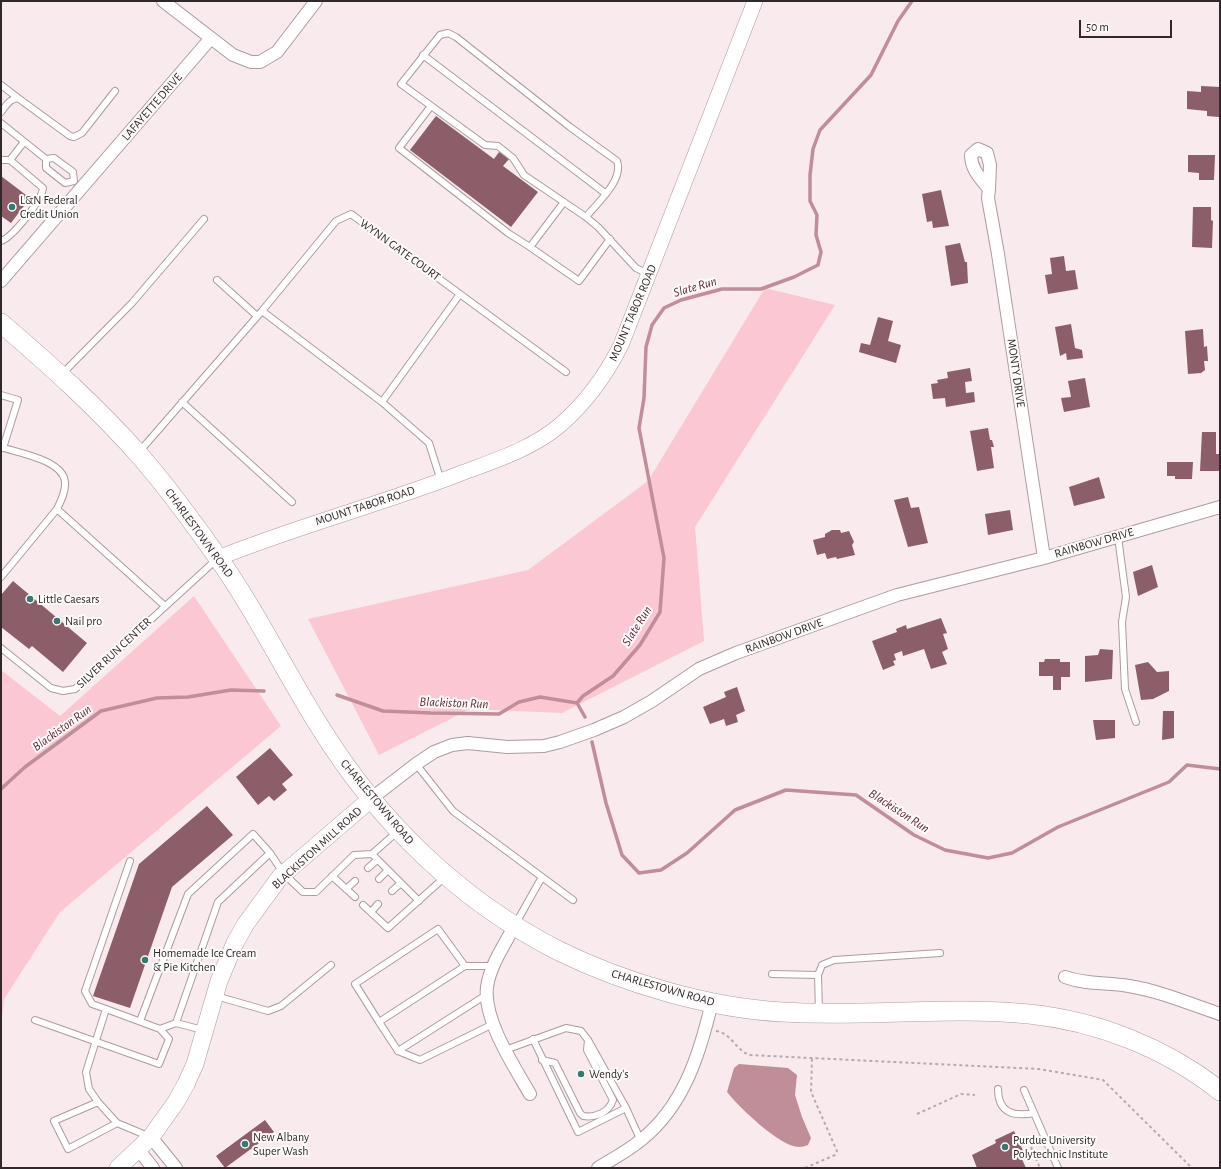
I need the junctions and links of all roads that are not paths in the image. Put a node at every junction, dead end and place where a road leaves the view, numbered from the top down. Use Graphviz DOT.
graph roads {
  1 [pos="163,1"];
  2 [pos="316,1"];
  3 [pos="755,1"];
  4 [pos="211,38"];
  5 [pos="423,55"];
  6 [pos="1,85"];
  7 [pos="115,90"];
  8 [pos="18,98"];
  9 [pos="431,106"];
  10 [pos="1,112"];
  11 [pos="1,123"];
  12 [pos="24,142"];
  13 [pos="46,159"];
  14 [pos="1,160"];
  15 [pos="10,160"];
  16 [pos="78,184"];
  17 [pos="989,189"];
  18 [pos="606,193"];
  19 [pos="564,202"];
  20 [pos="586,217"];
  21 [pos="204,219"];
  22 [pos="610,239"];
  23 [pos="3,240"];
  24 [pos="530,247"];
  25 [pos="650,274"];
  26 [pos="217,280"];
  27 [pos="1,281"];
  28 [pos="460,294"];
  29 [pos="260,313"];
  30 [pos="1,323"];
  31 [pos="566,372"];
  32 [pos="61,376"];
  33 [pos="1,395"];
  34 [pos="182,402"];
  35 [pos="382,402"];
  36 [pos="2,447"];
  37 [pos="138,454"];
  38 [pos="441,481"];
  39 [pos="292,502"];
  40 [pos="1220,507"];
  41 [pos="58,509"];
  42 [pos="1118,536"];
  43 [pos="218,558"];
  44 [pos="1044,558"];
  45 [pos="1,577"];
  46 [pos="165,606"];
  47 [pos="1,648"];
  48 [pos="1136,722"];
  49 [pos="416,764"];
  50 [pos="372,798"];
  51 [pos="399,830"];
  52 [pos="270,853"];
  53 [pos="372,854"];
  54 [pos="377,860"];
  55 [pos="130,861"];
  56 [pos="368,868"];
  57 [pos="388,870"];
  58 [pos="284,874"];
  59 [pos="332,876"];
  60 [pos="446,876"];
  61 [pos="542,878"];
  62 [pos="379,879"];
  63 [pos="355,881"];
  64 [pos="401,883"];
  65 [pos="346,889"];
  66 [pos="392,891"];
  67 [pos="355,897"];
  68 [pos="573,900"];
  69 [pos="419,901"];
  70 [pos="363,904"];
  71 [pos="378,904"];
  72 [pos="371,912"];
  73 [pos="515,925"];
  74 [pos="940,952"];
  75 [pos="331,965"];
  76 [pos="465,966"];
  77 [pos="493,966"];
  78 [pos="772,974"];
  79 [pos="818,975"];
  80 [pos="1065,976"];
  81 [pos="487,995"];
  82 [pos="215,996"];
  83 [pos="712,1002"];
  84 [pos="106,1009"];
  85 [pos="819,1014"];
  86 [pos="1220,1014"];
  87 [pos="35,1020"];
  88 [pos="140,1021"];
  89 [pos="379,1022"];
  90 [pos="176,1023"];
  91 [pos="494,1024"];
  92 [pos="160,1029"];
  93 [pos="205,1031"];
  94 [pos="533,1039"];
  95 [pos="588,1040"];
  96 [pos="95,1043"];
  97 [pos="504,1050"];
  98 [pos="398,1051"];
  99 [pos="542,1060"];
  100 [pos="998,1089"];
  101 [pos="1024,1090"];
  102 [pos="1220,1091"];
  103 [pos="530,1094"];
  104 [pos="98,1102"];
  105 [pos="626,1108"];
  106 [pos="1034,1113"];
  107 [pos="117,1123"];
  108 [pos="151,1137"];
  109 [pos="641,1141"];
  110 [pos="138,1149"];
  111 [pos="118,1168"];
  112 [pos="154,1168"];
  113 [pos="176,1168"];
  114 [pos="598,1168"];
  115 [pos="1058,1168"];
  1 -- 4 [label="street"];
  2 -- 4 [label="street"];
  3 -- 25 [label="street, MOUNT TABOR ROAD"];
  4 -- 16 [label="street, LAFAYETTE DRIVE"];
  5 -- 9 [label="lane"];
  5 -- 18 [label="lane"];
  5 -- 18 [label="lane"];
  6 -- 8 [label="lane"];
  7 -- 8 [label="lane"];
  8 -- 10 [label="lane"];
  9 -- 19 [label="lane"];
  9 -- 24 [label="lane"];
  11 -- 12 [label="lane"];
  12 -- 13 [label="lane"];
  12 -- 15 [label="lane"];
  13 -- 16 [label="lane"];
  13 -- 16 [label="lane"];
  14 -- 15 [label="lane"];
  15 -- 23 [label="lane"];
  16 -- 27 [label="street, LAFAYETTE DRIVE"];
  17 -- 44 [label="street, MONTY DRIVE"];
  18 -- 20 [label="lane"];
  19 -- 20 [label="lane"];
  19 -- 24 [label="lane"];
  20 -- 22 [label="lane"];
  21 -- 32 [label="lane"];
  22 -- 24 [label="lane"];
  22 -- 25 [label="lane"];
  25 -- 38 [label="street, MOUNT TABOR ROAD"];
  26 -- 29 [label="lane"];
  28 -- 29 [label="lane, WYNN GATE COURT"];
  28 -- 31 [label="lane, WYNN GATE COURT"];
  28 -- 35 [label="lane"];
  29 -- 34 [label="lane, WYNN GATE COURT"];
  29 -- 35 [label="lane"];
  30 -- 32 [label="main road, CHARLESTOWN ROAD"];
  32 -- 37 [label="main road, CHARLESTOWN ROAD"];
  33 -- 36 [label="lane"];
  34 -- 37 [label="lane, WYNN GATE COURT"];
  34 -- 39 [label="lane"];
  35 -- 38 [label="lane"];
  36 -- 41 [label="lane"];
  37 -- 43 [label="main road, CHARLESTOWN ROAD"];
  38 -- 43 [label="street, MOUNT TABOR ROAD"];
  40 -- 42 [label="street, RAINBOW DRIVE"];
  41 -- 45 [label="lane"];
  41 -- 46 [label="lane"];
  42 -- 44 [label="street, RAINBOW DRIVE"];
  42 -- 48 [label="lane"];
  43 -- 46 [label="lane, SILVER RUN CENTER"];
  43 -- 50 [label="main road, CHARLESTOWN ROAD"];
  44 -- 49 [label="street, RAINBOW DRIVE"];
  46 -- 47 [label="lane, SILVER RUN CENTER"];
  49 -- 50 [label="street, RAINBOW DRIVE"];
  49 -- 61 [label="lane"];
  50 -- 51 [label="main road, CHARLESTOWN ROAD"];
  50 -- 58 [label="main road, BLACKISTON MILL ROAD"];
  51 -- 53 [label="lane"];
  51 -- 60 [label="main road, CHARLESTOWN ROAD"];
  52 -- 58 [label="lane"];
  52 -- 88 [label="lane"];
  52 -- 90 [label="lane"];
  53 -- 54 [label="lane"];
  53 -- 59 [label="lane"];
  54 -- 56 [label="lane"];
  54 -- 57 [label="lane"];
  55 -- 84 [label="lane"];
  57 -- 62 [label="lane"];
  57 -- 64 [label="lane"];
  58 -- 59 [label="lane"];
  58 -- 82 [label="main road, BLACKISTON MILL ROAD"];
  59 -- 65 [label="lane"];
  60 -- 69 [label="lane"];
  60 -- 73 [label="main road, CHARLESTOWN ROAD"];
  61 -- 68 [label="lane"];
  61 -- 73 [label="lane"];
  63 -- 65 [label="lane"];
  64 -- 66 [label="lane"];
  64 -- 69 [label="lane"];
  65 -- 67 [label="lane"];
  69 -- 72 [label="lane"];
  70 -- 72 [label="lane"];
  71 -- 72 [label="lane"];
  73 -- 77 [label="street"];
  73 -- 83 [label="main road, CHARLESTOWN ROAD"];
  74 -- 79 [label="lane"];
  75 -- 82 [label="lane"];
  76 -- 77 [label="lane"];
  76 -- 89 [label="lane"];
  76 -- 89 [label="lane"];
  77 -- 81 [label="street"];
  78 -- 79 [label="lane"];
  79 -- 85 [label="lane"];
  80 -- 86 [label="street"];
  81 -- 91 [label="street"];
  81 -- 98 [label="lane"];
  82 -- 93 [label="main road, BLACKISTON MILL ROAD"];
  83 -- 85 [label="main road, CHARLESTOWN ROAD"];
  83 -- 109 [label="street"];
  84 -- 88 [label="lane"];
  84 -- 96 [label="lane"];
  85 -- 102 [label="main road, CHARLESTOWN ROAD"];
  87 -- 96 [label="lane"];
  88 -- 92 [label="lane"];
  89 -- 98 [label="lane"];
  90 -- 92 [label="lane"];
  90 -- 93 [label="lane"];
  91 -- 97 [label="street"];
  91 -- 98 [label="lane"];
  92 -- 96 [label="lane"];
  93 -- 108 [label="main road, BLACKISTON MILL ROAD"];
  94 -- 95 [label="lane"];
  94 -- 97 [label="lane"];
  94 -- 99 [label="lane"];
  95 -- 99 [label="lane"];
  95 -- 105 [label="lane"];
  96 -- 104 [label="lane"];
  97 -- 103 [label="street"];
  99 -- 105 [label="lane"];
  100 -- 106 [label="lane"];
  101 -- 106 [label="lane"];
  104 -- 107 [label="lane"];
  104 -- 107 [label="lane"];
  105 -- 109 [label="lane"];
  106 -- 115 [label="lane"];
  107 -- 108 [label="lane"];
  108 -- 110 [label="main road, BLACKISTON MILL ROAD"];
  108 -- 113 [label="street"];
  109 -- 114 [label="street"];
  110 -- 111 [label="main road, BLACKISTON MILL ROAD"];
  110 -- 112 [label="street"];
}
